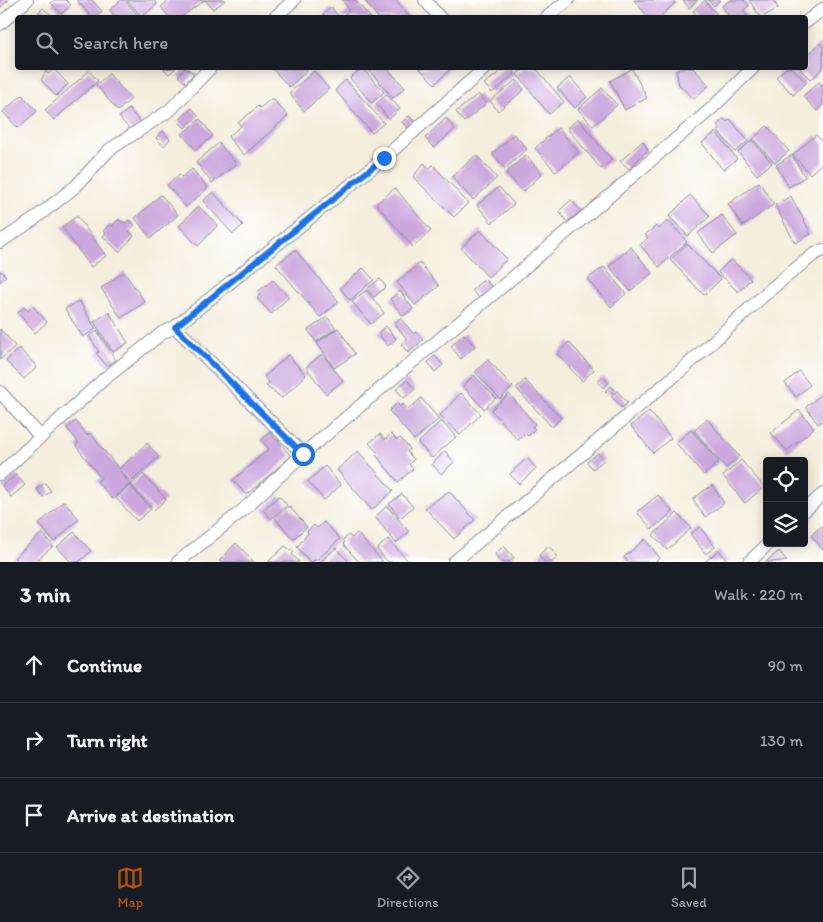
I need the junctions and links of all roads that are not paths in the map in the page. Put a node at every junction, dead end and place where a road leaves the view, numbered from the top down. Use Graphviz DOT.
graph roads {
  1 [pos="27,0"];
  2 [pos="294,0"];
  3 [pos="425,0"];
  4 [pos="568,0"];
  5 [pos="823,9"];
  6 [pos="277,15"];
  7 [pos="438,15"];
  8 [pos="550,15"];
  9 [pos="808,20"];
  10 [pos="0,24"];
  11 [pos="208,70"];
  12 [pos="482,70"];
  13 [pos="751,70"];
  14 [pos="0,242"];
  15 [pos="823,250"];
  16 [pos="175,327"];
  17 [pos="0,392"];
  18 [pos="41,437"];
  19 [pos="303,454"];
  20 [pos="0,474"];
  21 [pos="823,494"];
  22 [pos="808,507"];
  23 [pos="765,547"];
  24 [pos="178,562"];
  25 [pos="454,562"];
  26 [pos="749,562"];
  1 -- 10 [label="street"];
  2 -- 6 [label="street"];
  3 -- 7 [label="street"];
  4 -- 8 [label="street"];
  5 -- 9 [label="street"];
  11 -- 14 [label="street"];
  12 -- 16 [label="street"];
  13 -- 19 [label="street"];
  15 -- 25 [label="street"];
  16 -- 18 [label="street"];
  16 -- 19 [label="street"];
  17 -- 18 [label="street"];
  18 -- 20 [label="street"];
  19 -- 24 [label="street"];
  21 -- 22 [label="street"];
  23 -- 26 [label="street"];
}
